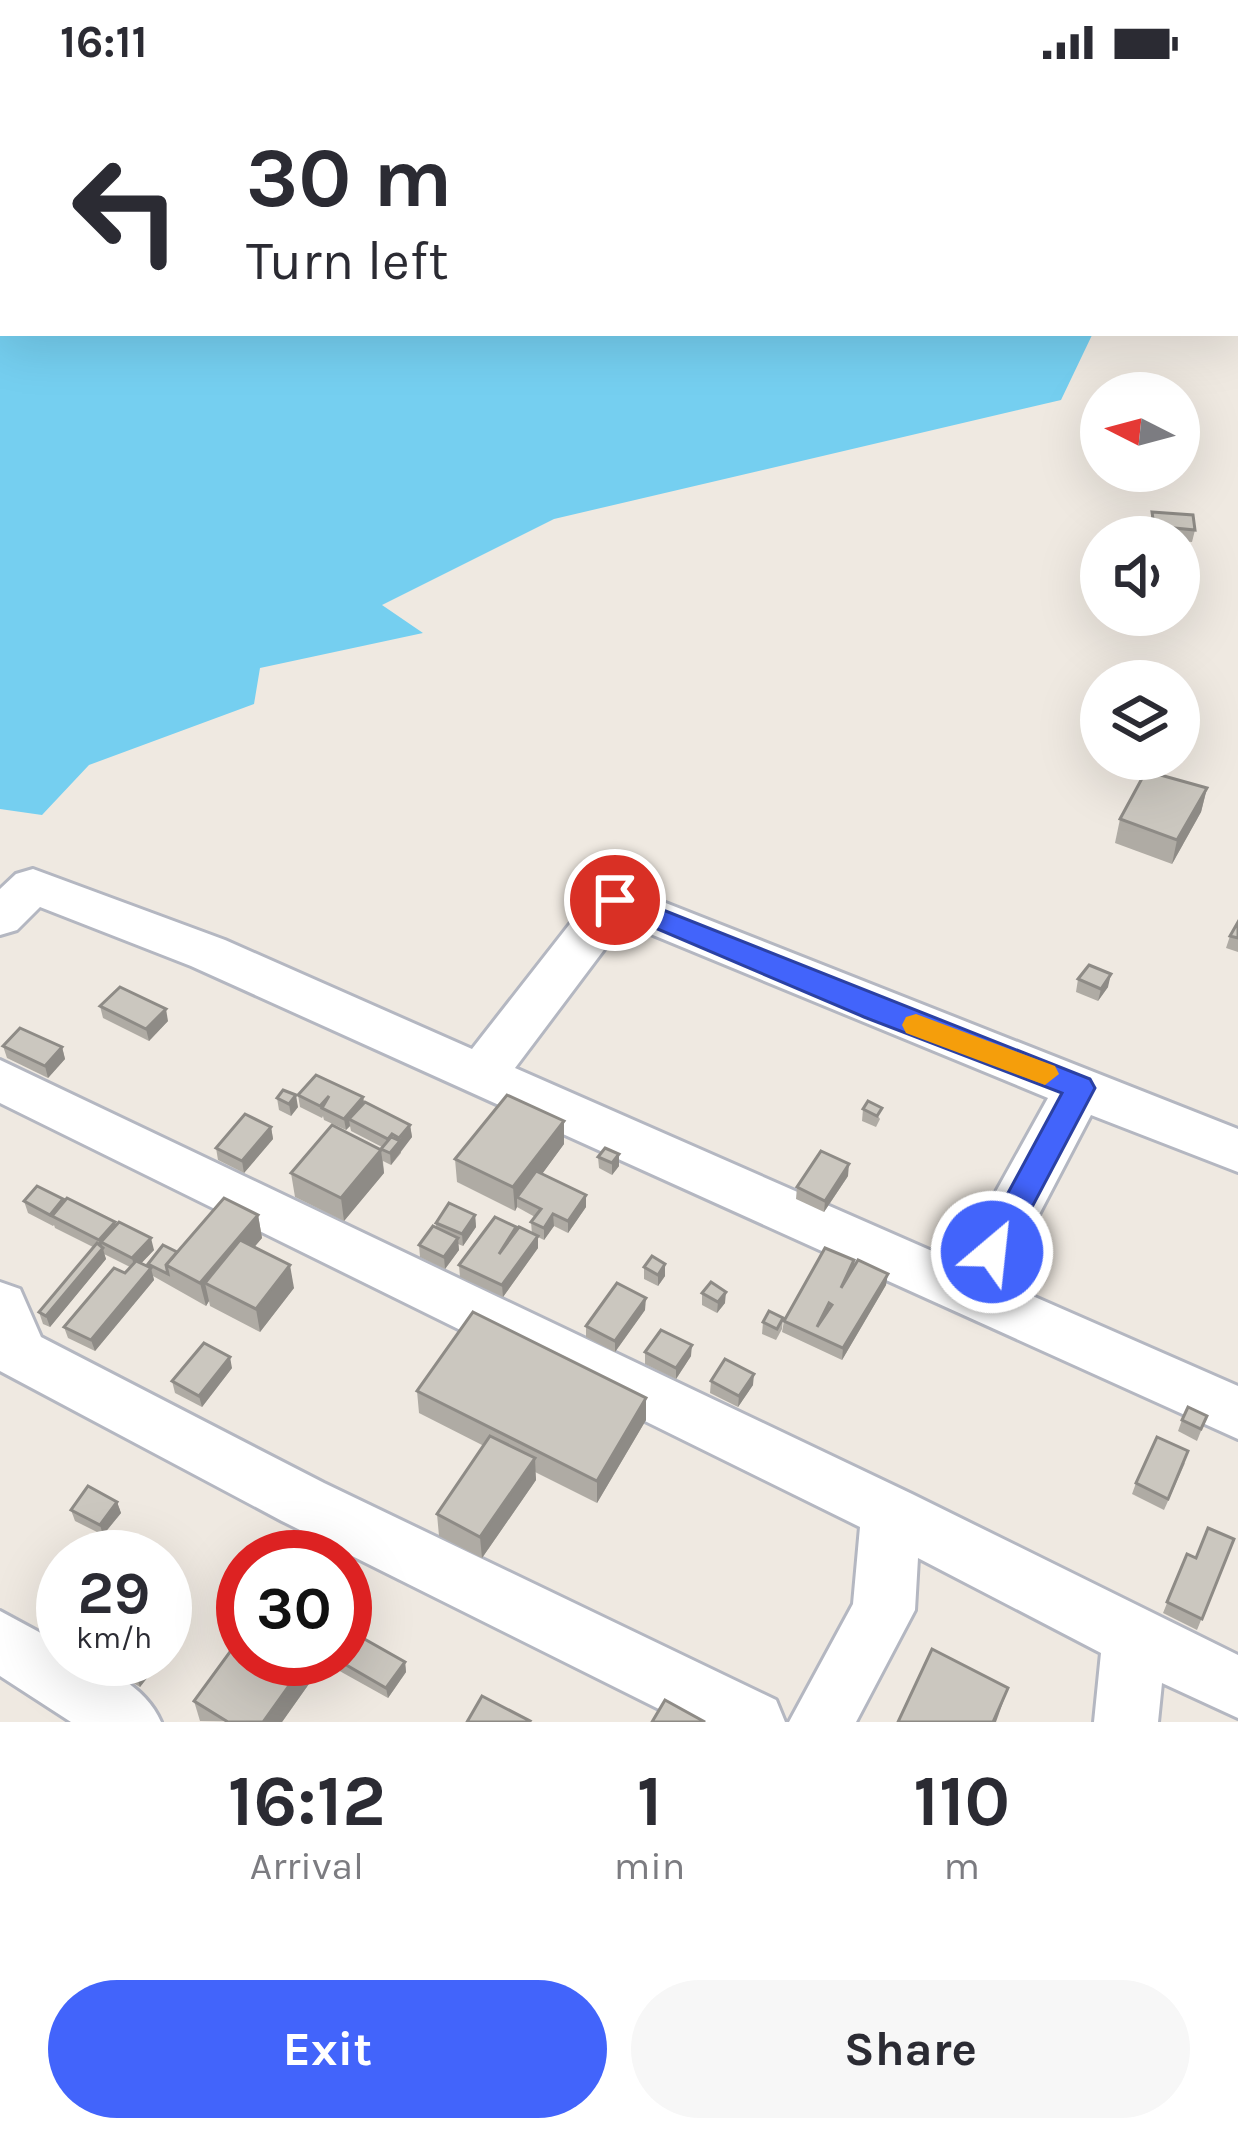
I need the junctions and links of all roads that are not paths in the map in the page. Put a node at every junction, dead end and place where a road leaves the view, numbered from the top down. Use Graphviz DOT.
graph roads {
  1 [pos="0,917"];
  2 [pos="481,1075"];
  3 [pos="0,1080"];
  4 [pos="1080,1088"];
  5 [pos="1238,1150"];
  6 [pos="970,1294"];
  7 [pos="0,1306"];
  8 [pos="1238,1413"];
  9 [pos="891,1513"];
  10 [pos="1134,1639"];
  11 [pos="0,1641"];
  12 [pos="1238,1687"];
  13 [pos="130,1722"];
  14 [pos="753,1722"];
  15 [pos="821,1722"];
  16 [pos="1126,1722"];
  1 -- 2 [label="street"];
  2 -- 4 [label="street"];
  2 -- 6 [label="street"];
  3 -- 9 [label="street"];
  4 -- 5 [label="street"];
  4 -- 6 [label="street"];
  6 -- 8 [label="street"];
  7 -- 14 [label="street"];
  9 -- 10 [label="street"];
  9 -- 15 [label="street"];
  10 -- 12 [label="street"];
  10 -- 16 [label="street"];
  11 -- 13 [label="street"];
}
